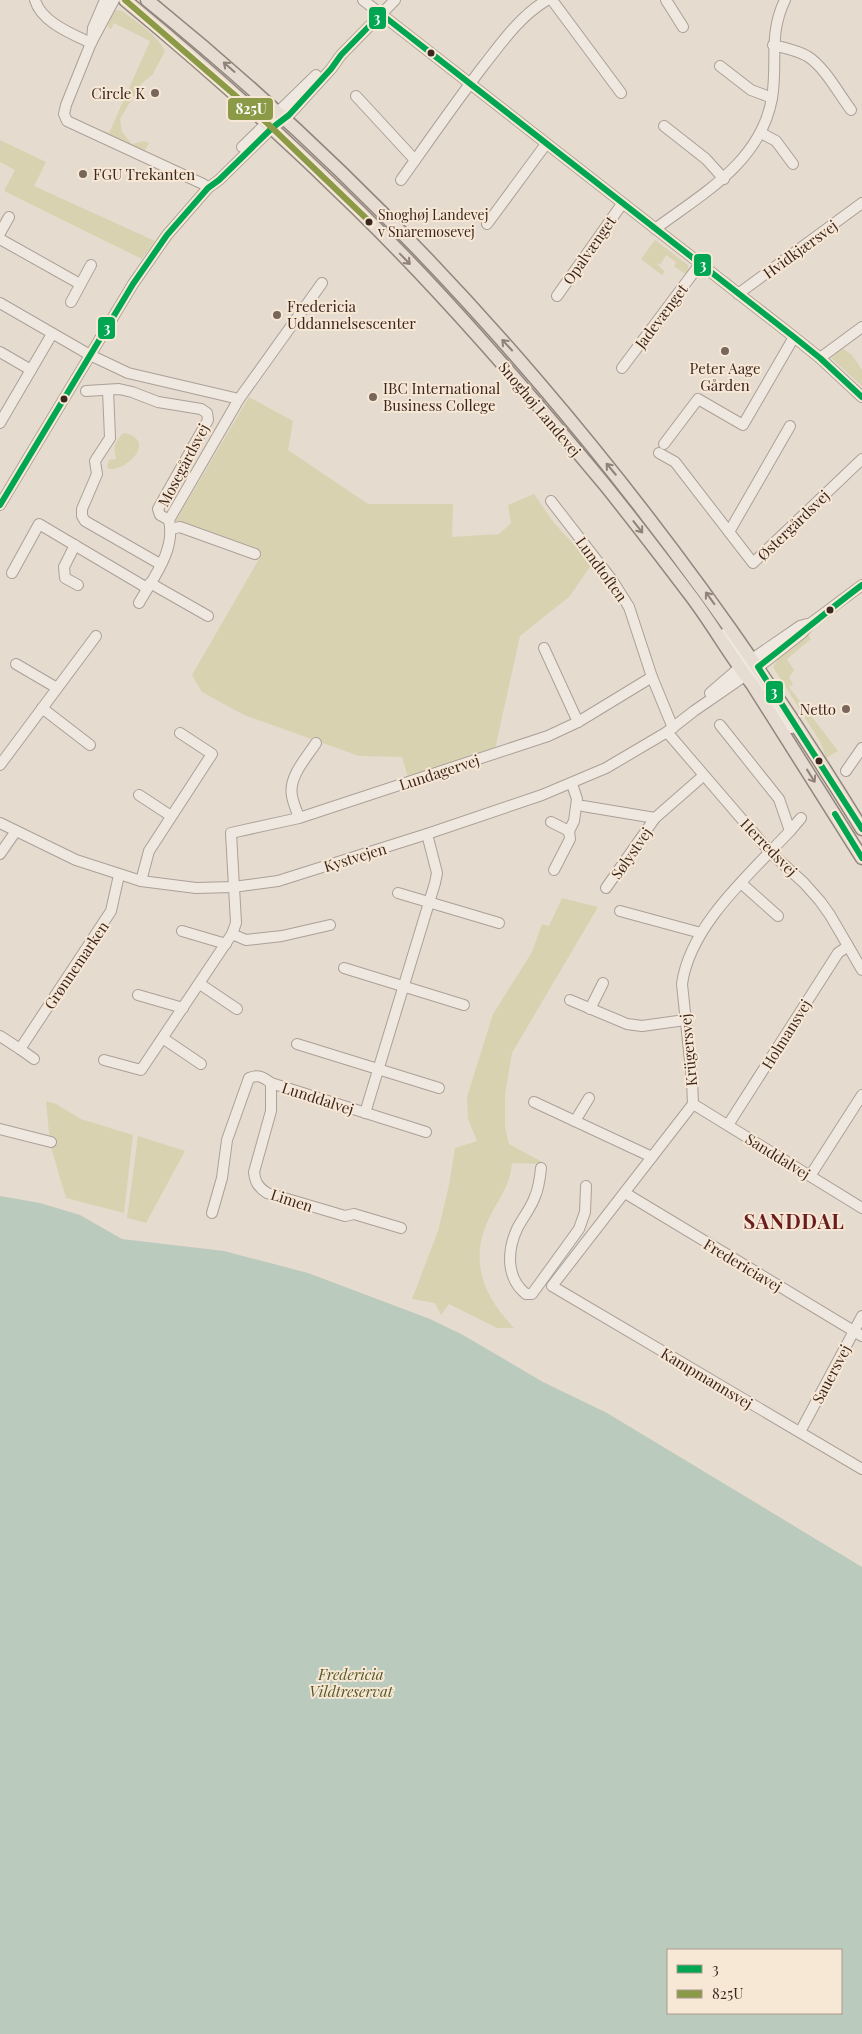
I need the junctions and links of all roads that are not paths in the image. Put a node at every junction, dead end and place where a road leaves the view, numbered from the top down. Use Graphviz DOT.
graph roads {
  1 [pos="35,0"];
  2 [pos="105,0"];
  3 [pos="114,0"];
  4 [pos="124,0"];
  5 [pos="137,0"];
  6 [pos="148,0"];
  7 [pos="363,0"];
  8 [pos="395,0"];
  9 [pos="552,0"];
  10 [pos="666,0"];
  11 [pos="785,0"];
  12 [pos="541,2"];
  13 [pos="381,14"];
  14 [pos="683,27"];
  15 [pos="184,30"];
  16 [pos="92,43"];
  17 [pos="773,45"];
  18 [pos="720,66"];
  19 [pos="470,84"];
  20 [pos="621,93"];
  21 [pos="356,96"];
  22 [pos="772,98"];
  23 [pos="851,110"];
  24 [pos="275,120"];
  25 [pos="664,126"];
  26 [pos="761,133"];
  27 [pos="546,144"];
  28 [pos="415,160"];
  29 [pos="793,164"];
  30 [pos="724,179"];
  31 [pos="401,180"];
  32 [pos="208,188"];
  33 [pos="862,203"];
  34 [pos="622,204"];
  35 [pos="9,217"];
  36 [pos="487,224"];
  37 [pos="655,230"];
  38 [pos="0,233"];
  39 [pos="0,239"];
  40 [pos="92,264"];
  41 [pos="700,264"];
  42 [pos="80,284"];
  43 [pos="322,284"];
  44 [pos="738,294"];
  45 [pos="557,296"];
  46 [pos="71,302"];
  47 [pos="0,304"];
  48 [pos="862,327"];
  49 [pos="52,334"];
  50 [pos="794,337"];
  51 [pos="0,352"];
  52 [pos="90,355"];
  53 [pos="820,358"];
  54 [pos="622,368"];
  55 [pos="31,370"];
  56 [pos="174,385"];
  57 [pos="108,390"];
  58 [pos="86,391"];
  59 [pos="862,397"];
  60 [pos="239,400"];
  61 [pos="170,403"];
  62 [pos="0,423"];
  63 [pos="790,426"];
  64 [pos="862,459"];
  65 [pos="551,501"];
  66 [pos="0,506"];
  67 [pos="170,525"];
  68 [pos="729,532"];
  69 [pos="75,545"];
  70 [pos="255,554"];
  71 [pos="160,564"];
  72 [pos="12,573"];
  73 [pos="78,585"];
  74 [pos="862,585"];
  75 [pos="149,586"];
  76 [pos="139,603"];
  77 [pos="208,616"];
  78 [pos="96,636"];
  79 [pos="544,648"];
  80 [pos="16,664"];
  81 [pos="748,667"];
  82 [pos="652,678"];
  83 [pos="57,688"];
  84 [pos="42,708"];
  85 [pos="578,722"];
  86 [pos="720,725"];
  87 [pos="670,730"];
  88 [pos="180,733"];
  89 [pos="316,743"];
  90 [pos="90,745"];
  91 [pos="862,748"];
  92 [pos="0,765"];
  93 [pos="846,771"];
  94 [pos="703,776"];
  95 [pos="572,784"];
  96 [pos="140,795"];
  97 [pos="583,806"];
  98 [pos="171,816"];
  99 [pos="299,818"];
  100 [pos="655,818"];
  101 [pos="802,818"];
  102 [pos="551,822"];
  103 [pos="0,823"];
  104 [pos="862,829"];
  105 [pos="16,831"];
  106 [pos="569,831"];
  107 [pos="790,831"];
  108 [pos="428,834"];
  109 [pos="770,852"];
  110 [pos="0,854"];
  111 [pos="862,858"];
  112 [pos="554,870"];
  113 [pos="119,875"];
  114 [pos="141,881"];
  115 [pos="742,884"];
  116 [pos="233,887"];
  117 [pos="606,888"];
  118 [pos="398,893"];
  119 [pos="429,902"];
  120 [pos="620,911"];
  121 [pos="778,916"];
  122 [pos="499,923"];
  123 [pos="330,925"];
  124 [pos="182,931"];
  125 [pos="701,933"];
  126 [pos="232,934"];
  127 [pos="226,944"];
  128 [pos="848,946"];
  129 [pos="344,968"];
  130 [pos="862,970"];
  131 [pos="603,983"];
  132 [pos="200,984"];
  133 [pos="404,986"];
  134 [pos="138,995"];
  135 [pos="570,1000"];
  136 [pos="464,1004"];
  137 [pos="183,1008"];
  138 [pos="237,1009"];
  139 [pos="590,1009"];
  140 [pos="685,1020"];
  141 [pos="0,1036"];
  142 [pos="164,1039"];
  143 [pos="298,1044"];
  144 [pos="20,1049"];
  145 [pos="34,1058"];
  146 [pos="104,1060"];
  147 [pos="201,1064"];
  148 [pos="379,1069"];
  149 [pos="271,1083"];
  150 [pos="439,1088"];
  151 [pos="862,1095"];
  152 [pos="589,1098"];
  153 [pos="534,1102"];
  154 [pos="692,1104"];
  155 [pos="365,1113"];
  156 [pos="575,1121"];
  157 [pos="728,1125"];
  158 [pos="0,1129"];
  159 [pos="426,1132"];
  160 [pos="51,1142"];
  161 [pos="652,1157"];
  162 [pos="541,1168"];
  163 [pos="810,1176"];
  164 [pos="586,1186"];
  165 [pos="625,1193"];
  166 [pos="862,1208"];
  167 [pos="212,1213"];
  168 [pos="401,1228"];
  169 [pos="579,1229"];
  170 [pos="592,1235"];
  171 [pos="552,1286"];
  172 [pos="862,1316"];
  173 [pos="858,1334"];
  174 [pos="800,1432"];
  175 [pos="862,1469"];
  1 -- 16 [label="street"];
  2 -- 16 [label="street"];
  3 -- 16 [label="street"];
  4 -- 24 [label="main road, Snoghøj Landevej"];
  5 -- 15 [label="main road"];
  6 -- 15 [label="main road, Snoghøj Landevej"];
  7 -- 13 [label="street"];
  8 -- 13 [label="street"];
  9 -- 20 [label="street"];
  10 -- 14 [label="street"];
  11 -- 17 [label="street"];
  12 -- 19 [label="street"];
  13 -- 19 [label="street"];
  13 -- 24 [label="street"];
  24 -- 15 [label="main road, Snoghøj Landevej, one-way"];
  16 -- 32 [label="street"];
  17 -- 22 [label="street"];
  17 -- 23 [label="street"];
  18 -- 22 [label="street"];
  19 -- 27 [label="street"];
  19 -- 28 [label="street"];
  21 -- 28 [label="street"];
  22 -- 26 [label="street"];
  24 -- 32 [label="street"];
  24 -- 81 [label="main road, Snoghøj Landevej, one-way"];
  81 -- 24 [label="main road, Snoghøj Landevej, one-way"];
  25 -- 30 [label="street"];
  26 -- 29 [label="street"];
  26 -- 30 [label="street"];
  27 -- 34 [label="street"];
  27 -- 36 [label="street"];
  28 -- 31 [label="street"];
  30 -- 37 [label="street"];
  32 -- 52 [label="street"];
  33 -- 44 [label="street, Hvidkjærsvej"];
  34 -- 37 [label="street"];
  34 -- 45 [label="street, Opalvænget"];
  35 -- 38 [label="street"];
  37 -- 41 [label="street"];
  39 -- 42 [label="street"];
  40 -- 42 [label="street"];
  41 -- 44 [label="street"];
  41 -- 54 [label="street, Jadevænget"];
  42 -- 46 [label="street"];
  43 -- 60 [label="street, Mosegårdsvej"];
  44 -- 50 [label="street"];
  47 -- 49 [label="street"];
  48 -- 53 [label="street"];
  49 -- 52 [label="street"];
  49 -- 55 [label="street"];
  50 -- 53 [label="street"];
  50 -- 68 [label="street, Østergårdsvej"];
  51 -- 55 [label="street"];
  52 -- 56 [label="street"];
  52 -- 66 [label="street"];
  53 -- 59 [label="street"];
  55 -- 62 [label="street"];
  56 -- 60 [label="street"];
  56 -- 61 [label="street"];
  57 -- 58 [label="street, Mosegårdsvej"];
  57 -- 61 [label="street, Mosegårdsvej"];
  57 -- 71 [label="street"];
  60 -- 67 [label="street, Mosegårdsvej"];
  61 -- 67 [label="street, Mosegårdsvej"];
  63 -- 68 [label="street"];
  64 -- 68 [label="street, Østergårdsvej"];
  65 -- 82 [label="street, Lundtoften"];
  67 -- 70 [label="street, Mosegårdsvej"];
  67 -- 71 [label="street, Mosegårdsvej"];
  69 -- 72 [label="street"];
  69 -- 73 [label="street"];
  69 -- 75 [label="street"];
  71 -- 75 [label="street, Mosegårdsvej"];
  74 -- 81 [label="street, Kystvejen"];
  75 -- 76 [label="street, Mosegårdsvej"];
  75 -- 77 [label="street"];
  78 -- 83 [label="street"];
  79 -- 85 [label="street"];
  80 -- 83 [label="street"];
  81 -- 87 [label="street, Kystvejen"];
  81 -- 104 [label="main road, Snoghøj Landevej"];
  81 -- 111 [label="main road, Snoghøj Landevej, one-way"];
  82 -- 85 [label="street, Lundagervej"];
  82 -- 87 [label="street, Lundtoften"];
  83 -- 84 [label="street"];
  84 -- 90 [label="street"];
  84 -- 92 [label="street"];
  85 -- 99 [label="street, Lundagervej"];
  86 -- 107 [label="street"];
  87 -- 94 [label="street, Herredsvej"];
  87 -- 95 [label="street, Kystvejen"];
  88 -- 98 [label="street"];
  89 -- 99 [label="street"];
  91 -- 93 [label="street"];
  94 -- 100 [label="street, Sølystvej"];
  94 -- 109 [label="street, Herredsvej"];
  95 -- 106 [label="street"];
  95 -- 108 [label="street, Kystvejen"];
  96 -- 98 [label="street"];
  97 -- 100 [label="street, Sølystvej"];
  98 -- 114 [label="street"];
  99 -- 116 [label="street, Lundagervej"];
  100 -- 117 [label="street, Sølystvej"];
  101 -- 107 [label="street, Krügersvej"];
  102 -- 106 [label="street"];
  103 -- 105 [label="street, Kystvejen"];
  105 -- 110 [label="street"];
  105 -- 113 [label="street, Kystvejen"];
  106 -- 112 [label="street"];
  107 -- 109 [label="street, Krügersvej"];
  108 -- 116 [label="street, Kystvejen"];
  108 -- 119 [label="street, Lunddalvej"];
  109 -- 115 [label="street, Krügersvej"];
  109 -- 128 [label="street, Herredsvej"];
  113 -- 114 [label="street, Kystvejen"];
  113 -- 144 [label="street, Grønnemarken"];
  114 -- 116 [label="street, Kystvejen"];
  115 -- 121 [label="street"];
  115 -- 125 [label="street, Krügersvej"];
  116 -- 126 [label="street"];
  118 -- 119 [label="street"];
  119 -- 122 [label="street"];
  119 -- 133 [label="street, Lunddalvej"];
  120 -- 125 [label="street"];
  123 -- 126 [label="street"];
  124 -- 127 [label="street"];
  125 -- 140 [label="street, Krügersvej"];
  126 -- 127 [label="street"];
  127 -- 132 [label="street"];
  128 -- 130 [label="street, Herredsvej"];
  128 -- 157 [label="street, Holmansvej"];
  129 -- 133 [label="street"];
  131 -- 139 [label="street"];
  132 -- 137 [label="street"];
  132 -- 138 [label="street"];
  133 -- 136 [label="street"];
  133 -- 148 [label="street, Lunddalvej"];
  134 -- 137 [label="street"];
  135 -- 139 [label="street"];
  137 -- 142 [label="street"];
  139 -- 140 [label="street"];
  140 -- 154 [label="street, Krügersvej"];
  141 -- 144 [label="street"];
  142 -- 146 [label="street"];
  142 -- 147 [label="street"];
  143 -- 148 [label="street"];
  144 -- 145 [label="street"];
  148 -- 150 [label="street"];
  148 -- 155 [label="street, Lunddalvej"];
  149 -- 155 [label="street, Lunddalvej"];
  149 -- 167 [label="street, Lunddalvej"];
  149 -- 168 [label="street, Limen"];
  151 -- 163 [label="street"];
  152 -- 156 [label="street"];
  153 -- 156 [label="street"];
  154 -- 157 [label="street, Sanddalvej"];
  154 -- 161 [label="street, Krügersvej"];
  155 -- 159 [label="street, Lunddalvej"];
  156 -- 161 [label="street"];
  157 -- 163 [label="street, Sanddalvej"];
  158 -- 160 [label="street"];
  161 -- 165 [label="street, Krügersvej"];
  162 -- 169 [label="street"];
  163 -- 166 [label="street, Sanddalvej"];
  164 -- 169 [label="street"];
  165 -- 170 [label="street, Krügersvej"];
  165 -- 173 [label="street, Fredericiavej"];
  169 -- 170 [label="street"];
  170 -- 171 [label="street, Krügersvej"];
  171 -- 174 [label="street, Kampmannsvej"];
  172 -- 173 [label="street, Sauersvej"];
  173 -- 174 [label="street, Sauersvej"];
  174 -- 175 [label="street, Kampmannsvej"];
}
